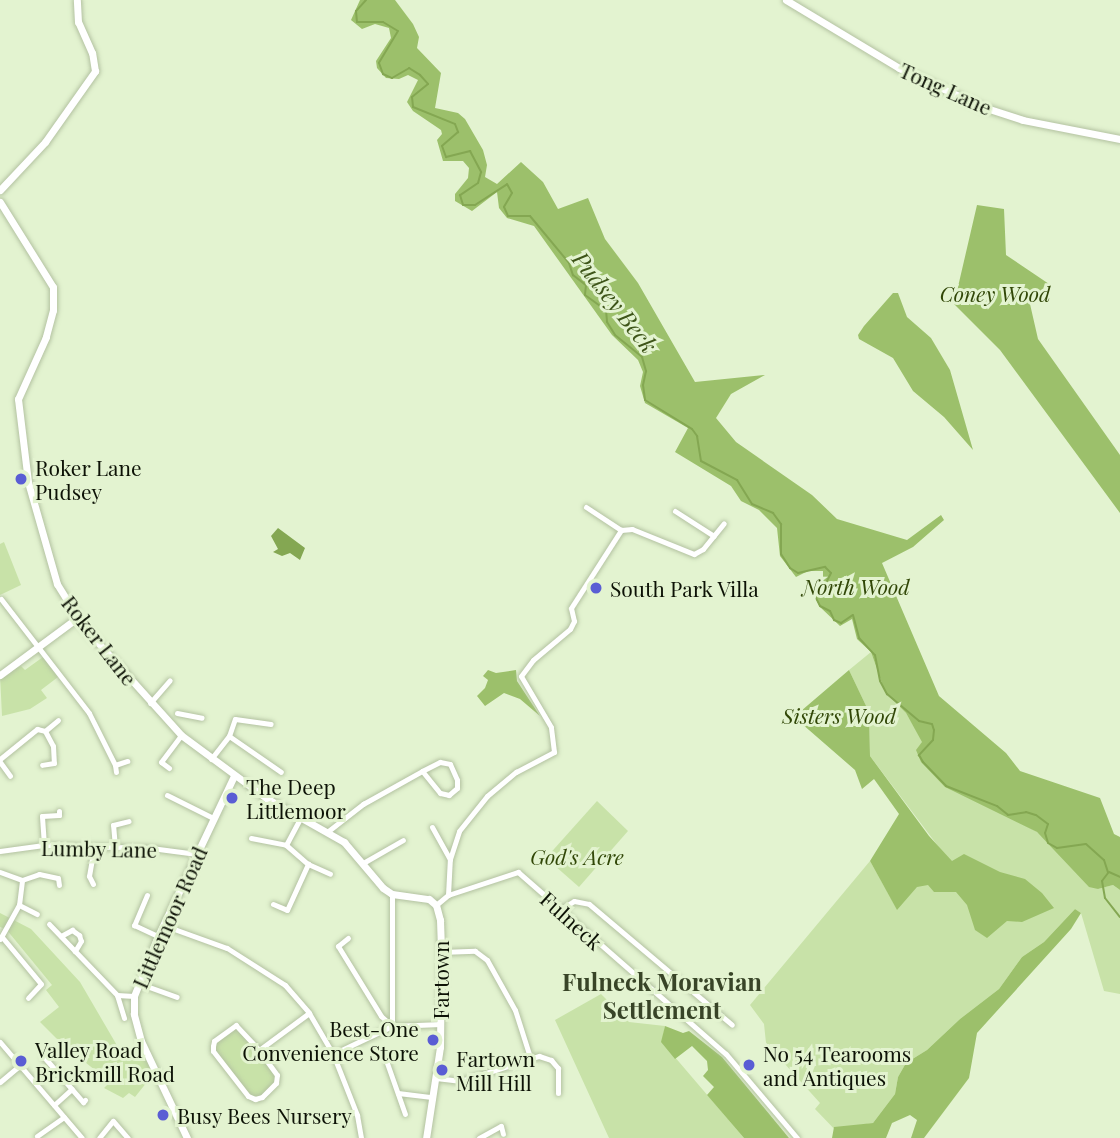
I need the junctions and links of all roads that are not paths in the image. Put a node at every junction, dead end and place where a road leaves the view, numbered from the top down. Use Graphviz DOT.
graph roads {
  1 [pos="77,0"];
  2 [pos="786,0"];
  3 [pos="1120,139"];
  4 [pos="0,190"];
  5 [pos="0,202"];
  6 [pos="586,507"];
  7 [pos="675,511"];
  8 [pos="724,523"];
  9 [pos="621,530"];
  10 [pos="714,536"];
  11 [pos="1,599"];
  12 [pos="77,618"];
  13 [pos="38,646"];
  14 [pos="0,675"];
  15 [pos="170,680"];
  16 [pos="150,703"];
  17 [pos="172,718"];
  18 [pos="202,718"];
  19 [pos="34,719"];
  20 [pos="58,720"];
  21 [pos="271,724"];
  22 [pos="37,729"];
  23 [pos="45,731"];
  24 [pos="181,736"];
  25 [pos="229,736"];
  26 [pos="153,755"];
  27 [pos="211,759"];
  28 [pos="0,761"];
  29 [pos="127,761"];
  30 [pos="161,762"];
  31 [pos="42,765"];
  32 [pos="169,768"];
  33 [pos="422,771"];
  34 [pos="281,772"];
  35 [pos="10,776"];
  36 [pos="234,776"];
  37 [pos="167,795"];
  38 [pos="59,811"];
  39 [pos="33,815"];
  40 [pos="42,816"];
  41 [pos="213,817"];
  42 [pos="301,817"];
  43 [pos="105,820"];
  44 [pos="129,821"];
  45 [pos="113,825"];
  46 [pos="432,827"];
  47 [pos="327,832"];
  48 [pos="251,838"];
  49 [pos="403,840"];
  50 [pos="44,845"];
  51 [pos="286,845"];
  52 [pos="94,847"];
  53 [pos="116,847"];
  54 [pos="0,851"];
  55 [pos="197,854"];
  56 [pos="450,859"];
  57 [pos="363,863"];
  58 [pos="308,864"];
  59 [pos="0,873"];
  60 [pos="330,874"];
  61 [pos="59,879"];
  62 [pos="22,880"];
  63 [pos="93,884"];
  64 [pos="392,894"];
  65 [pos="146,895"];
  66 [pos="448,895"];
  67 [pos="273,904"];
  68 [pos="19,905"];
  69 [pos="436,905"];
  70 [pos="561,909"];
  71 [pos="37,914"];
  72 [pos="49,924"];
  73 [pos="163,925"];
  74 [pos="61,936"];
  75 [pos="158,936"];
  76 [pos="1,938"];
  77 [pos="348,938"];
  78 [pos="75,951"];
  79 [pos="441,952"];
  80 [pos="138,983"];
  81 [pos="117,995"];
  82 [pos="134,996"];
  83 [pos="177,997"];
  84 [pos="28,998"];
  85 [pos="309,1013"];
  86 [pos="124,1018"];
  87 [pos="441,1024"];
  88 [pos="732,1025"];
  89 [pos="392,1026"];
  90 [pos="0,1042"];
  91 [pos="259,1050"];
  92 [pos="49,1051"];
  93 [pos="333,1054"];
  94 [pos="530,1057"];
  95 [pos="387,1063"];
  96 [pos="20,1065"];
  97 [pos="436,1078"];
  98 [pos="0,1082"];
  99 [pos="557,1088"];
  100 [pos="72,1089"];
  101 [pos="398,1093"];
  102 [pos="432,1097"];
  103 [pos="85,1100"];
  104 [pos="54,1105"];
  105 [pos="110,1111"];
  106 [pos="405,1114"];
  107 [pos="64,1117"];
  108 [pos="113,1121"];
  109 [pos="503,1134"];
  110 [pos="47,1135"];
  111 [pos="37,1136"];
  112 [pos="82,1138"];
  113 [pos="99,1138"];
  114 [pos="128,1138"];
  115 [pos="187,1138"];
  116 [pos="361,1138"];
  117 [pos="426,1138"];
  118 [pos="479,1138"];
  119 [pos="797,1138"];
  1 -- 4 [label="street"];
  2 -- 3 [label="street, Tong Lane"];
  5 -- 12 [label="street, Roker Lane"];
  6 -- 9 [label="street"];
  7 -- 10 [label="street"];
  8 -- 10 [label="street"];
  9 -- 10 [label="street"];
  9 -- 56 [label="street"];
  11 -- 13 [label="street"];
  12 -- 13 [label="street"];
  12 -- 16 [label="street, Roker Lane"];
  13 -- 14 [label="street"];
  13 -- 29 [label="street"];
  15 -- 16 [label="street"];
  16 -- 17 [label="street, Roker Lane"];
  17 -- 18 [label="street"];
  17 -- 24 [label="street, Roker Lane"];
  19 -- 22 [label="street"];
  20 -- 23 [label="street"];
  21 -- 25 [label="street"];
  22 -- 23 [label="street"];
  22 -- 28 [label="street"];
  23 -- 31 [label="street"];
  24 -- 27 [label="street, Roker Lane"];
  24 -- 30 [label="street"];
  25 -- 27 [label="street"];
  25 -- 34 [label="street"];
  26 -- 30 [label="street"];
  27 -- 36 [label="street, Roker Lane"];
  28 -- 35 [label="street"];
  30 -- 32 [label="street"];
  33 -- 33 [label="street"];
  33 -- 47 [label="street"];
  36 -- 41 [label="street, Littlemoor Road"];
  36 -- 42 [label="street, Roker Lane"];
  37 -- 41 [label="street"];
  38 -- 40 [label="street"];
  39 -- 40 [label="street"];
  40 -- 50 [label="street"];
  41 -- 55 [label="street, Littlemoor Road"];
  42 -- 47 [label="street, Roker Lane"];
  42 -- 51 [label="street"];
  43 -- 45 [label="street"];
  44 -- 45 [label="street"];
  45 -- 53 [label="street"];
  46 -- 56 [label="street"];
  47 -- 57 [label="street, Roker Lane"];
  48 -- 51 [label="street"];
  49 -- 57 [label="street"];
  50 -- 52 [label="street, Lumby Lane"];
  50 -- 54 [label="street, Lumby Lane"];
  51 -- 58 [label="street"];
  52 -- 53 [label="street, Lumby Lane"];
  52 -- 63 [label="street"];
  53 -- 55 [label="street, Lumby Lane"];
  55 -- 73 [label="street, Littlemoor Road"];
  56 -- 66 [label="street"];
  57 -- 64 [label="street, Roker Lane"];
  58 -- 60 [label="street"];
  58 -- 67 [label="street"];
  59 -- 62 [label="street"];
  61 -- 62 [label="street"];
  62 -- 68 [label="street"];
  64 -- 69 [label="street"];
  64 -- 89 [label="street"];
  65 -- 75 [label="street"];
  66 -- 69 [label="street, Fulneck"];
  66 -- 70 [label="street, Fulneck"];
  68 -- 71 [label="street"];
  68 -- 76 [label="street"];
  69 -- 79 [label="street, Fartown"];
  70 -- 88 [label="street"];
  70 -- 119 [label="street, Fulneck"];
  72 -- 74 [label="street"];
  73 -- 75 [label="street, Littlemoor Road"];
  73 -- 85 [label="street"];
  74 -- 78 [label="street"];
  74 -- 78 [label="street"];
  75 -- 80 [label="street, Littlemoor Road"];
  76 -- 84 [label="street"];
  77 -- 89 [label="street"];
  78 -- 81 [label="street"];
  79 -- 87 [label="street, Fartown"];
  79 -- 94 [label="street"];
  80 -- 82 [label="street, Littlemoor Road"];
  80 -- 83 [label="street"];
  81 -- 82 [label="street"];
  81 -- 86 [label="street"];
  82 -- 115 [label="street, Littlemoor Road"];
  85 -- 91 [label="street"];
  85 -- 93 [label="street"];
  87 -- 89 [label="street"];
  87 -- 97 [label="street, Fartown"];
  89 -- 93 [label="street"];
  90 -- 96 [label="street"];
  91 -- 91 [label="street"];
  92 -- 100 [label="street"];
  93 -- 116 [label="street"];
  94 -- 97 [label="street"];
  94 -- 99 [label="street"];
  95 -- 101 [label="street"];
  96 -- 98 [label="street"];
  96 -- 104 [label="street"];
  97 -- 102 [label="street, Fartown"];
  100 -- 103 [label="street"];
  100 -- 104 [label="street"];
  101 -- 102 [label="street"];
  101 -- 106 [label="street"];
  102 -- 117 [label="street, Fartown"];
  104 -- 107 [label="street"];
  105 -- 108 [label="street"];
  107 -- 110 [label="street"];
  107 -- 112 [label="street"];
  108 -- 113 [label="street"];
  108 -- 114 [label="street"];
  109 -- 118 [label="street"];
  110 -- 111 [label="street"];
}
